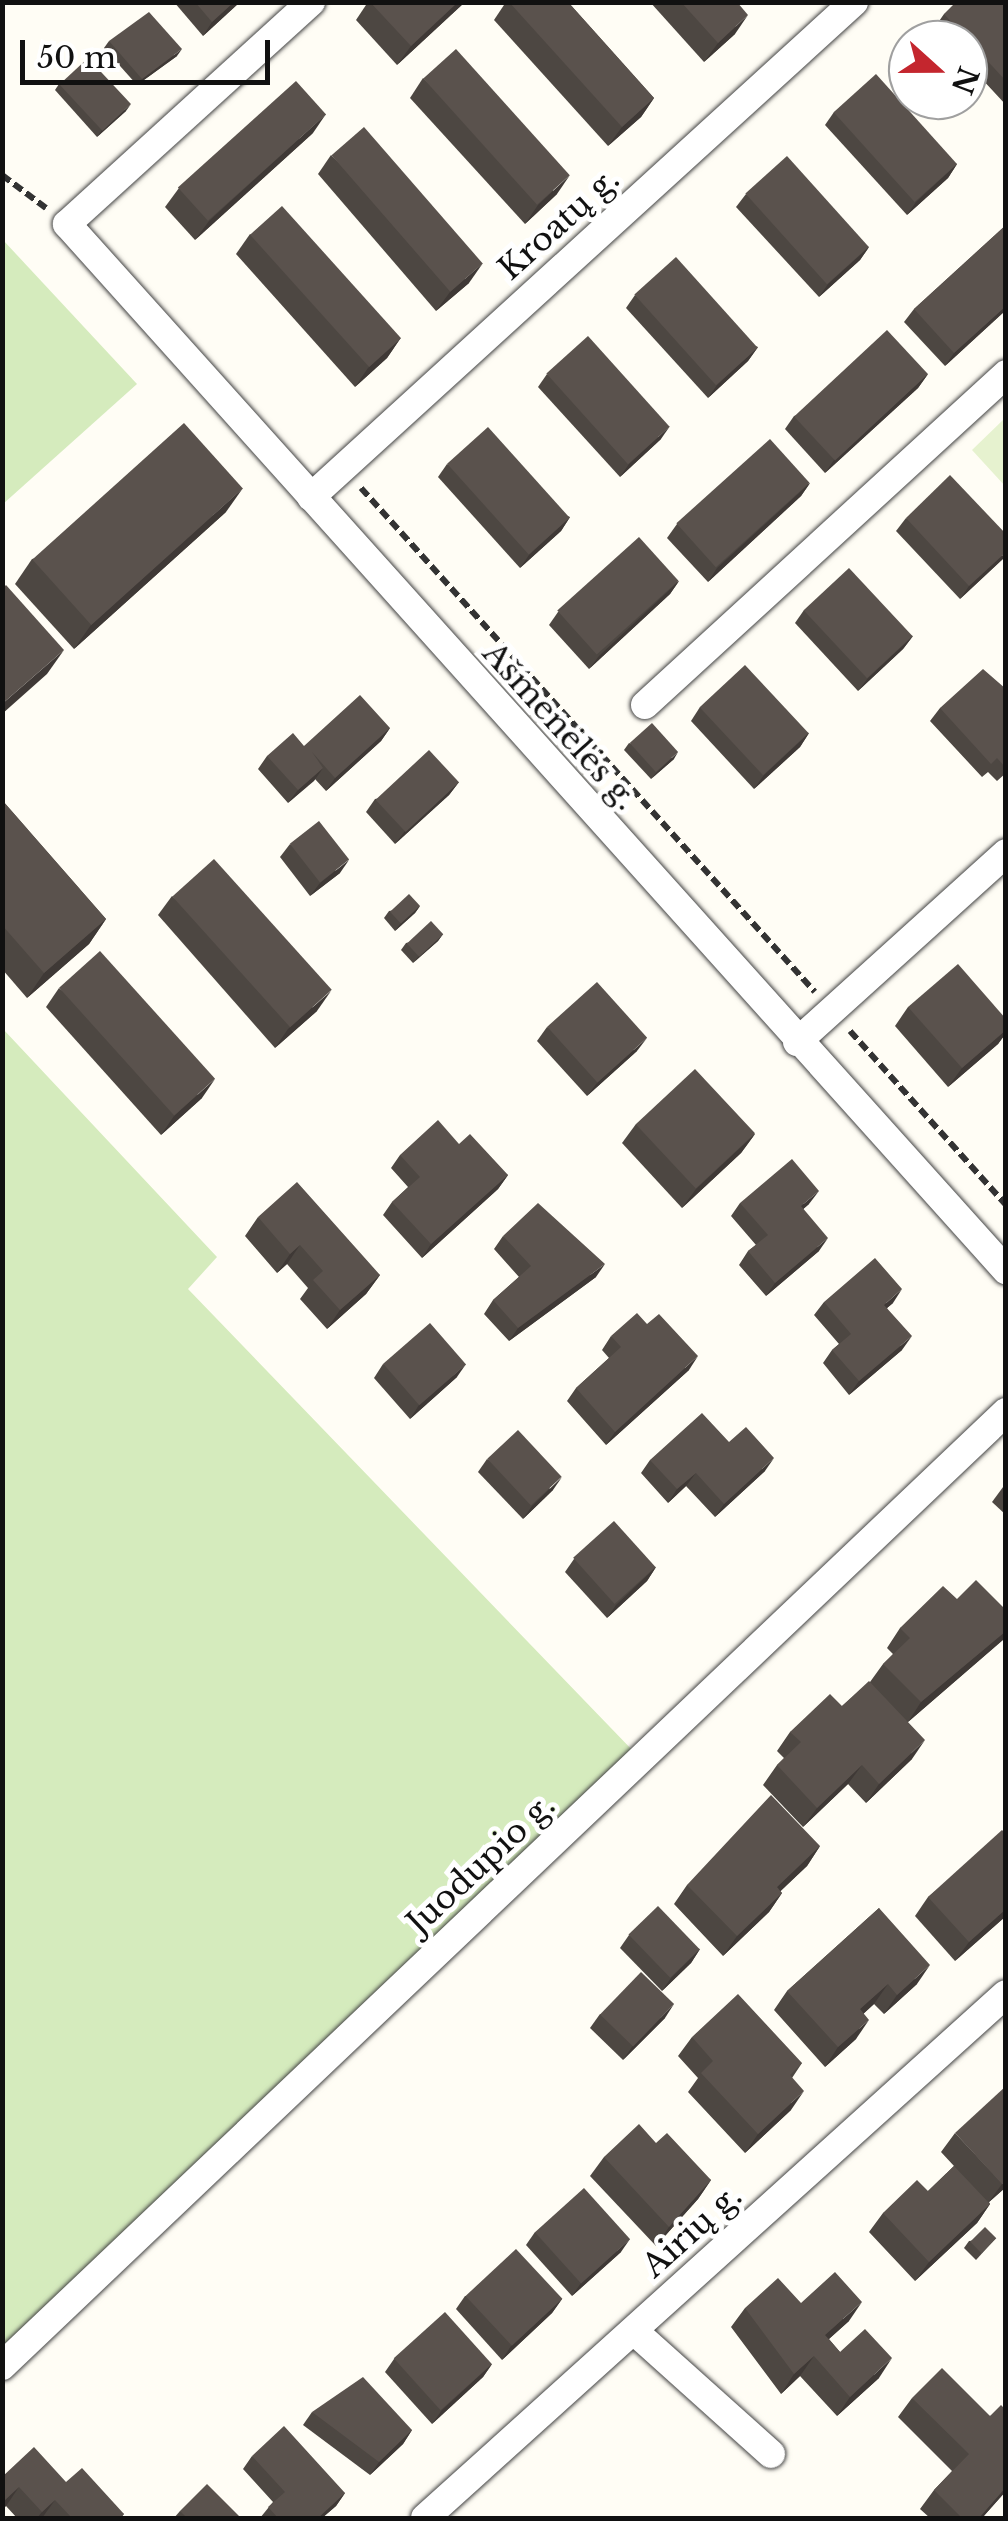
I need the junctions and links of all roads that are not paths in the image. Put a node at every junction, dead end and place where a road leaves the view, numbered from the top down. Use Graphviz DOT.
graph roads {
  1 [pos="312,2"];
  2 [pos="854,2"];
  3 [pos="1006,374"];
  4 [pos="310,497"];
  5 [pos="645,705"];
  6 [pos="1006,854"];
  7 [pos="796,1042"];
  8 [pos="1006,1270"];
  9 [pos="1006,1412"];
  10 [pos="1006,1994"];
  11 [pos="634,2331"];
  12 [pos="2,2366"];
  13 [pos="772,2454"];
  14 [pos="426,2518"];
  1 -- 4 [label="street, Ašmenėlės g."];
  2 -- 4 [label="street, Kroatų g."];
  3 -- 5 [label="street"];
  4 -- 7 [label="street, Ašmenėlės g."];
  6 -- 7 [label="street"];
  7 -- 8 [label="street, Ašmenėlės g."];
  9 -- 12 [label="street, Juodupio g."];
  10 -- 11 [label="street, Airių g."];
  11 -- 13 [label="street"];
  11 -- 14 [label="street, Airių g."];
}
